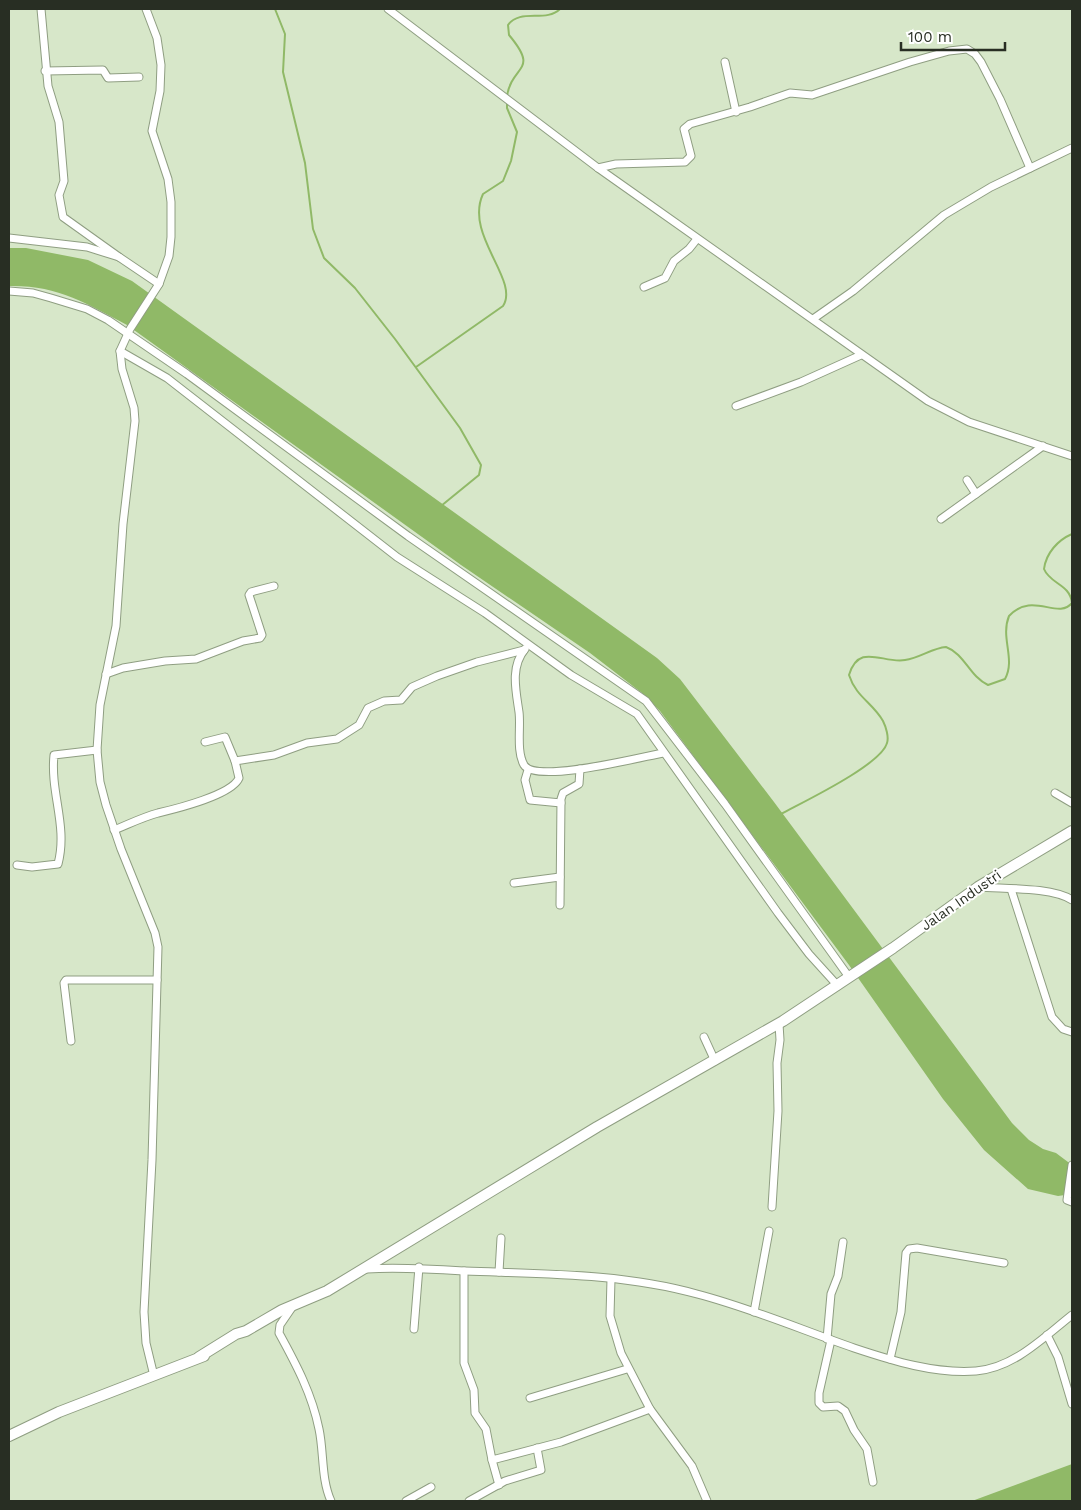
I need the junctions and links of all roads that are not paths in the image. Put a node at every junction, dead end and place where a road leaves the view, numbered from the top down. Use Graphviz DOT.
graph roads {
  1 [pos="41,9"];
  2 [pos="146,9"];
  3 [pos="388,9"];
  4 [pos="725,62"];
  5 [pos="45,71"];
  6 [pos="139,77"];
  7 [pos="736,112"];
  8 [pos="1072,148"];
  9 [pos="598,168"];
  10 [pos="1030,168"];
  11 [pos="9,238"];
  12 [pos="696,239"];
  13 [pos="120,257"];
  14 [pos="159,284"];
  15 [pos="644,287"];
  16 [pos="9,291"];
  17 [pos="813,319"];
  18 [pos="129,332"];
  19 [pos="120,351"];
  20 [pos="861,355"];
  21 [pos="736,406"];
  22 [pos="1043,446"];
  23 [pos="1072,456"];
  24 [pos="967,480"];
  25 [pos="976,494"];
  26 [pos="941,519"];
  27 [pos="274,586"];
  28 [pos="527,648"];
  29 [pos="106,674"];
  30 [pos="205,742"];
  31 [pos="97,750"];
  32 [pos="663,753"];
  33 [pos="235,761"];
  34 [pos="580,769"];
  35 [pos="528,770"];
  36 [pos="1056,793"];
  37 [pos="1072,802"];
  38 [pos="560,803"];
  39 [pos="114,830"];
  40 [pos="1072,831"];
  41 [pos="17,865"];
  42 [pos="560,877"];
  43 [pos="514,883"];
  44 [pos="978,887"];
  45 [pos="1011,889"];
  46 [pos="1072,900"];
  47 [pos="560,905"];
  48 [pos="851,976"];
  49 [pos="156,980"];
  50 [pos="838,986"];
  51 [pos="779,1024"];
  52 [pos="1072,1032"];
  53 [pos="704,1037"];
  54 [pos="71,1041"];
  55 [pos="716,1060"];
  56 [pos="1072,1165"];
  57 [pos="1072,1202"];
  58 [pos="772,1207"];
  59 [pos="769,1231"];
  60 [pos="501,1238"];
  61 [pos="843,1242"];
  62 [pos="1004,1263"];
  63 [pos="419,1267"];
  64 [pos="364,1269"];
  65 [pos="464,1271"];
  66 [pos="499,1272"];
  67 [pos="610,1279"];
  68 [pos="293,1305"];
  69 [pos="754,1312"];
  70 [pos="1072,1314"];
  71 [pos="414,1329"];
  72 [pos="1047,1335"];
  73 [pos="829,1339"];
  74 [pos="890,1359"];
  75 [pos="627,1368"];
  76 [pos="154,1376"];
  77 [pos="530,1398"];
  78 [pos="1072,1404"];
  79 [pos="650,1409"];
  80 [pos="9,1436"];
  81 [pos="537,1448"];
  82 [pos="492,1460"];
  83 [pos="873,1482"];
  84 [pos="499,1485"];
  85 [pos="431,1488"];
  86 [pos="331,1501"];
  87 [pos="406,1501"];
  88 [pos="469,1501"];
  89 [pos="707,1501"];
  1 -- 5 [label="street"];
  2 -- 14 [label="street"];
  3 -- 9 [label="street"];
  4 -- 7 [label="street"];
  5 -- 6 [label="street"];
  5 -- 13 [label="street"];
  7 -- 9 [label="street"];
  7 -- 10 [label="street"];
  8 -- 10 [label="street"];
  9 -- 12 [label="street"];
  10 -- 17 [label="street"];
  11 -- 13 [label="street"];
  12 -- 15 [label="street"];
  12 -- 17 [label="street"];
  13 -- 14 [label="street"];
  14 -- 18 [label="street"];
  16 -- 18 [label="street"];
  17 -- 20 [label="street"];
  18 -- 19 [label="street"];
  18 -- 48 [label="street"];
  19 -- 28 [label="street"];
  19 -- 29 [label="street"];
  20 -- 21 [label="street"];
  20 -- 22 [label="street"];
  22 -- 23 [label="street"];
  22 -- 25 [label="street"];
  24 -- 25 [label="street"];
  25 -- 26 [label="street"];
  27 -- 29 [label="street"];
  28 -- 32 [label="street"];
  28 -- 33 [label="street"];
  28 -- 35 [label="street"];
  29 -- 31 [label="street"];
  30 -- 33 [label="street"];
  31 -- 39 [label="street"];
  31 -- 41 [label="street"];
  32 -- 34 [label="street"];
  32 -- 50 [label="street"];
  33 -- 39 [label="street"];
  34 -- 35 [label="street"];
  34 -- 38 [label="street"];
  35 -- 38 [label="street"];
  36 -- 37 [label="street"];
  38 -- 42 [label="street"];
  39 -- 49 [label="street"];
  40 -- 44 [label="main road, Jalan Industri"];
  42 -- 43 [label="street"];
  42 -- 47 [label="street"];
  44 -- 45 [label="street"];
  44 -- 48 [label="main road, Jalan Industri"];
  45 -- 46 [label="street"];
  45 -- 52 [label="street"];
  48 -- 50 [label="main road, Jalan Industri"];
  49 -- 54 [label="street"];
  49 -- 76 [label="street"];
  50 -- 51 [label="main road, Jalan Industri"];
  51 -- 55 [label="main road, Jalan Industri"];
  51 -- 58 [label="street"];
  53 -- 55 [label="street"];
  55 -- 64 [label="main road, Jalan Industri"];
  56 -- 57 [label="street"];
  59 -- 69 [label="street"];
  60 -- 66 [label="street"];
  61 -- 73 [label="street"];
  62 -- 74 [label="street"];
  63 -- 64 [label="street"];
  63 -- 65 [label="street"];
  63 -- 71 [label="street"];
  64 -- 68 [label="main road, Jalan Industri"];
  65 -- 66 [label="street"];
  65 -- 82 [label="street"];
  66 -- 67 [label="street"];
  67 -- 69 [label="street"];
  67 -- 75 [label="street"];
  68 -- 76 [label="main road, Jalan Industri"];
  68 -- 86 [label="street"];
  69 -- 73 [label="street"];
  70 -- 72 [label="street"];
  72 -- 74 [label="street"];
  72 -- 78 [label="street"];
  73 -- 74 [label="street"];
  73 -- 83 [label="street"];
  75 -- 77 [label="street"];
  75 -- 79 [label="street"];
  76 -- 80 [label="main road, Jalan Industri"];
  79 -- 81 [label="street"];
  79 -- 89 [label="street"];
  81 -- 82 [label="street"];
  81 -- 84 [label="street"];
  82 -- 84 [label="street"];
  84 -- 88 [label="street"];
  85 -- 87 [label="street"];
}
